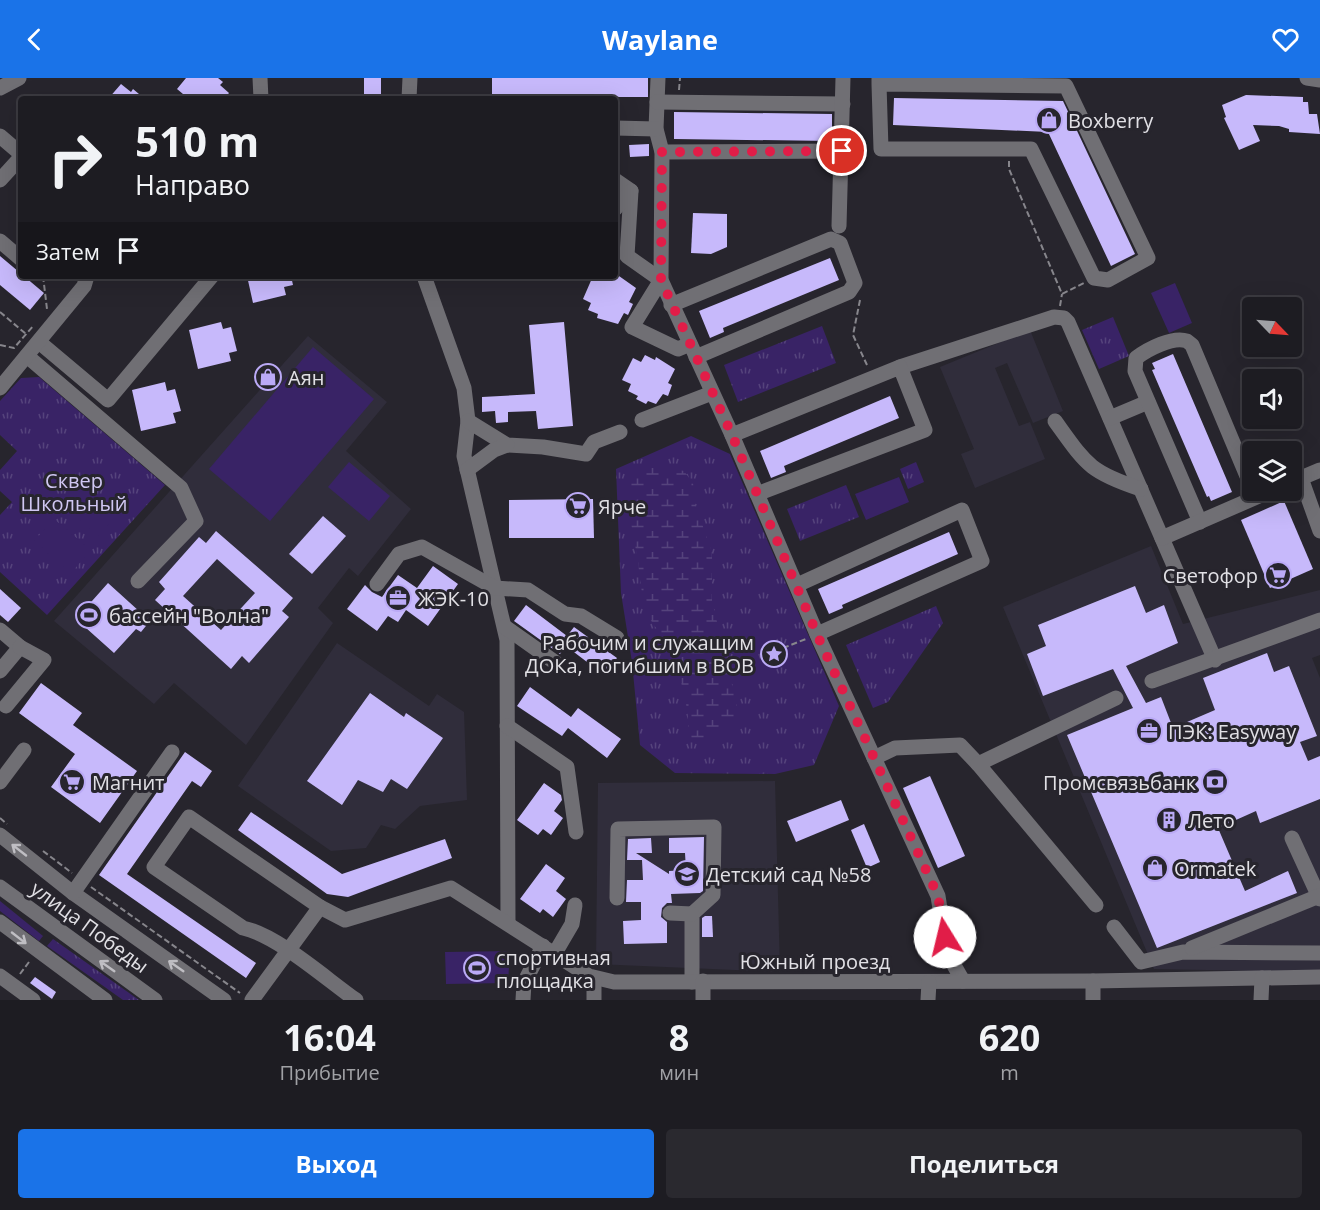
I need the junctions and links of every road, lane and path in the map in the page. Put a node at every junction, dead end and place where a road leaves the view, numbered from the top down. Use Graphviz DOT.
graph roads {
  1 [pos="19,78"];
  2 [pos="260,78"];
  3 [pos="410,78"];
  4 [pos="658,78"];
  5 [pos="843,78"];
  6 [pos="1307,78"];
  7 [pos="1320,80"];
  8 [pos="879,81"];
  9 [pos="0,88"];
  10 [pos="261,96"];
  11 [pos="409,96"];
  12 [pos="657,102"];
  13 [pos="843,104"];
  14 [pos="618,128"];
  15 [pos="656,129"];
  16 [pos="0,136"];
  17 [pos="1008,149"];
  18 [pos="842,151"];
  19 [pos="662,152"];
  20 [pos="18,153"];
  21 [pos="18,159"];
  22 [pos="0,180"];
  23 [pos="618,182"];
  24 [pos="631,191"];
  25 [pos="618,206"];
  26 [pos="839,226"];
  27 [pos="0,241"];
  28 [pos="621,252"];
  29 [pos="18,256"];
  30 [pos="1094,278"];
  31 [pos="44,279"];
  32 [pos="86,279"];
  33 [pos="209,279"];
  34 [pos="425,279"];
  35 [pos="661,280"];
  36 [pos="855,283"];
  37 [pos="671,305"];
  38 [pos="47,309"];
  39 [pos="0,312"];
  40 [pos="40,318"];
  41 [pos="26,334"];
  42 [pos="39,342"];
  43 [pos="0,345"];
  44 [pos="693,351"];
  45 [pos="27,356"];
  46 [pos="900,367"];
  47 [pos="873,378"];
  48 [pos="0,388"];
  49 [pos="712,393"];
  50 [pos="1148,402"];
  51 [pos="1110,418"];
  52 [pos="642,420"];
  53 [pos="468,421"];
  54 [pos="1055,421"];
  55 [pos="620,432"];
  56 [pos="732,435"];
  57 [pos="507,446"];
  58 [pos="1242,465"];
  59 [pos="467,470"];
  60 [pos="1320,470"];
  61 [pos="1302,479"];
  62 [pos="1141,489"];
  63 [pos="1302,492"];
  64 [pos="757,494"];
  65 [pos="1242,499"];
  66 [pos="1200,522"];
  67 [pos="1320,531"];
  68 [pos="1162,538"];
  69 [pos="138,581"];
  70 [pos="377,584"];
  71 [pos="796,585"];
  72 [pos="495,588"];
  73 [pos="1320,620"];
  74 [pos="505,627"];
  75 [pos="0,630"];
  76 [pos="817,634"];
  77 [pos="617,638"];
  78 [pos="20,647"];
  79 [pos="783,648"];
  80 [pos="1215,660"];
  81 [pos="556,663"];
  82 [pos="0,671"];
  83 [pos="1152,681"];
  84 [pos="1116,698"];
  85 [pos="6,706"];
  86 [pos="507,726"];
  87 [pos="24,750"];
  88 [pos="172,752"];
  89 [pos="874,758"];
  90 [pos="978,764"];
  91 [pos="0,782"];
  92 [pos="0,818"];
  93 [pos="5,830"];
  94 [pos="576,832"];
  95 [pos="1292,838"];
  96 [pos="36,846"];
  97 [pos="0,887"];
  98 [pos="76,893"];
  99 [pos="617,898"];
  100 [pos="1320,898"];
  101 [pos="575,905"];
  102 [pos="1096,905"];
  103 [pos="320,907"];
  104 [pos="670,913"];
  105 [pos="692,914"];
  106 [pos="60,919"];
  107 [pos="0,922"];
  108 [pos="508,922"];
  109 [pos="1114,927"];
  110 [pos="549,950"];
  111 [pos="287,951"];
  112 [pos="1184,952"];
  113 [pos="1320,953"];
  114 [pos="28,962"];
  115 [pos="0,976"];
  116 [pos="18,977"];
  117 [pos="1320,977"];
  118 [pos="1262,978"];
  119 [pos="594,979"];
  120 [pos="963,981"];
  121 [pos="1093,981"];
  122 [pos="698,982"];
  123 [pos="929,982"];
  124 [pos="246,997"];
  125 [pos="33,1000"];
  126 [pos="105,1000"];
  127 [pos="155,1000"];
  128 [pos="224,1000"];
  129 [pos="356,1000"];
  130 [pos="523,1000"];
  131 [pos="594,1000"];
  132 [pos="703,1000"];
  133 [pos="928,1000"];
  134 [pos="1093,1000"];
  135 [pos="1261,1000"];
  1 -- 9 [label="street"];
  2 -- 10 [label="street"];
  3 -- 11 [label="street"];
  4 -- 12 [label="street"];
  5 -- 13 [label="street"];
  6 -- 7 [label="street"];
  8 -- 17 [label="street"];
  8 -- 30 [label="street"];
  12 -- 13 [label="street"];
  12 -- 15 [label="street"];
  13 -- 18 [label="street"];
  14 -- 15 [label="street"];
  15 -- 19 [label="street"];
  16 -- 20 [label="street"];
  17 -- 30 [label="street"];
  17 -- 30 [label="path"];
  18 -- 19 [label="street"];
  18 -- 26 [label="street"];
  19 -- 35 [label="street"];
  21 -- 22 [label="street"];
  23 -- 24 [label="street"];
  24 -- 25 [label="street"];
  24 -- 28 [label="street"];
  27 -- 29 [label="street"];
  28 -- 35 [label="street"];
  31 -- 38 [label="path"];
  32 -- 42 [label="street"];
  33 -- 42 [label="street"];
  34 -- 53 [label="street"];
  35 -- 37 [label="street"];
  35 -- 44 [label="street"];
  36 -- 37 [label="street"];
  36 -- 44 [label="street"];
  36 -- 47 [label="path"];
  37 -- 44 [label="street"];
  39 -- 41 [label="path"];
  40 -- 41 [label="path"];
  41 -- 43 [label="path"];
  42 -- 45 [label="street"];
  44 -- 49 [label="street"];
  45 -- 48 [label="street"];
  45 -- 69 [label="street"];
  46 -- 47 [label="street"];
  46 -- 51 [label="street"];
  46 -- 64 [label="street"];
  47 -- 56 [label="street"];
  49 -- 52 [label="street"];
  49 -- 56 [label="street"];
  50 -- 51 [label="street"];
  50 -- 58 [label="street"];
  50 -- 66 [label="street"];
  51 -- 62 [label="street"];
  53 -- 57 [label="street"];
  53 -- 59 [label="street"];
  54 -- 62 [label="street"];
  55 -- 57 [label="street"];
  56 -- 64 [label="street"];
  57 -- 59 [label="street"];
  59 -- 72 [label="street"];
  60 -- 61 [label="street"];
  62 -- 68 [label="street"];
  63 -- 67 [label="street"];
  64 -- 71 [label="street"];
  65 -- 66 [label="street"];
  66 -- 68 [label="street"];
  68 -- 80 [label="street"];
  70 -- 72 [label="street"];
  71 -- 76 [label="street"];
  71 -- 76 [label="street"];
  72 -- 74 [label="street"];
  72 -- 77 [label="street"];
  73 -- 80 [label="street"];
  74 -- 81 [label="street"];
  74 -- 86 [label="street"];
  75 -- 78 [label="street"];
  76 -- 79 [label="path"];
  76 -- 89 [label="street"];
  78 -- 82 [label="street"];
  78 -- 85 [label="street"];
  80 -- 83 [label="street"];
  84 -- 90 [label="street"];
  86 -- 94 [label="street"];
  86 -- 108 [label="street"];
  87 -- 91 [label="street"];
  88 -- 98 [label="street"];
  89 -- 90 [label="street"];
  89 -- 120 [label="street"];
  90 -- 102 [label="street"];
  92 -- 93 [label="path"];
  98 -- 93 [label="street, one-way"];
  95 -- 100 [label="street"];
  96 -- 98 [label="path"];
  127 -- 97 [label="street, улица Победы, one-way"];
  98 -- 106 [label="path"];
  98 -- 124 [label="path"];
  128 -- 98 [label="street, one-way"];
  99 -- 105 [label="street"];
  100 -- 112 [label="street"];
  101 -- 110 [label="street"];
  103 -- 108 [label="street, Южный проезд"];
  103 -- 111 [label="street"];
  103 -- 111 [label="street, Южный проезд"];
  104 -- 105 [label="street"];
  105 -- 122 [label="street"];
  107 -- 126 [label="street, one-way"];
  108 -- 110 [label="street, Южный проезд"];
  109 -- 112 [label="street"];
  110 -- 119 [label="street, Южный проезд"];
  110 -- 130 [label="street"];
  111 -- 124 [label="street"];
  111 -- 129 [label="street"];
  112 -- 113 [label="street"];
  114 -- 116 [label="path"];
  115 -- 125 [label="street"];
  117 -- 118 [label="street, Южный проезд"];
  118 -- 121 [label="street, Южный проезд"];
  118 -- 135 [label="street"];
  119 -- 122 [label="street, Южный проезд"];
  119 -- 131 [label="street"];
  120 -- 121 [label="street, Южный проезд"];
  120 -- 123 [label="street, Южный проезд"];
  121 -- 134 [label="street"];
  122 -- 123 [label="street, Южный проезд"];
  122 -- 132 [label="street"];
  123 -- 133 [label="street"];
}
